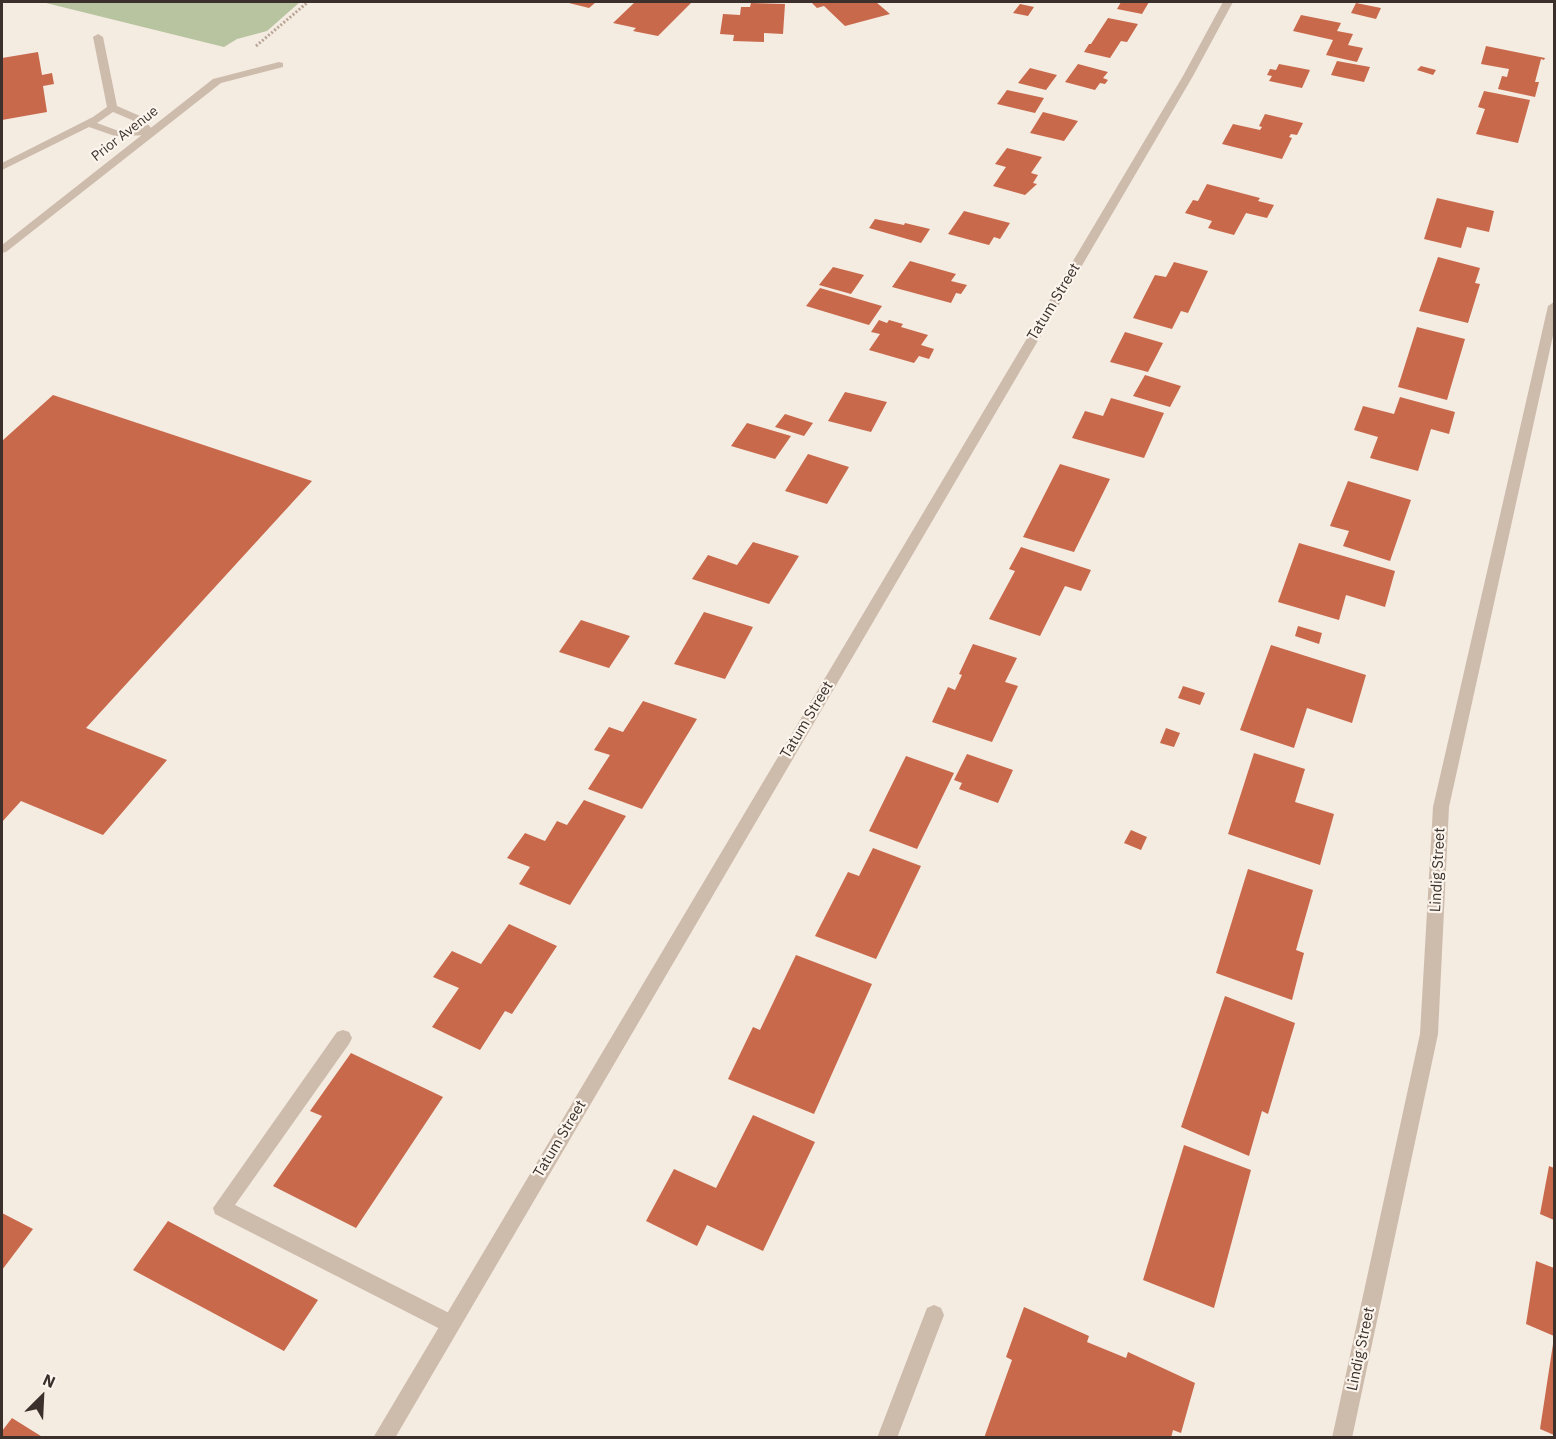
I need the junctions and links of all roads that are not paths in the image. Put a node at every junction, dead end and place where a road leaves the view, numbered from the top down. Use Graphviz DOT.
graph roads {
  1 [pos="1228,2"];
  2 [pos="98,37"];
  3 [pos="279,65"];
  4 [pos="112,108"];
  5 [pos="89,124"];
  6 [pos="150,133"];
  7 [pos="2,167"];
  8 [pos="2,250"];
  9 [pos="1554,306"];
  10 [pos="343,1038"];
  11 [pos="934,1315"];
  12 [pos="450,1324"];
  13 [pos="383,1437"];
  14 [pos="887,1437"];
  15 [pos="1342,1437"];
  1 -- 12 [label="street, Tatum Street"];
  2 -- 4 [label="street"];
  3 -- 6 [label="street, Prior Avenue"];
  4 -- 5 [label="street"];
  4 -- 6 [label="street"];
  5 -- 6 [label="street"];
  5 -- 7 [label="street"];
  6 -- 8 [label="street, Prior Avenue"];
  9 -- 15 [label="street, Lindig Street"];
  10 -- 12 [label="street"];
  11 -- 14 [label="street"];
  12 -- 13 [label="street, Tatum Street"];
}
